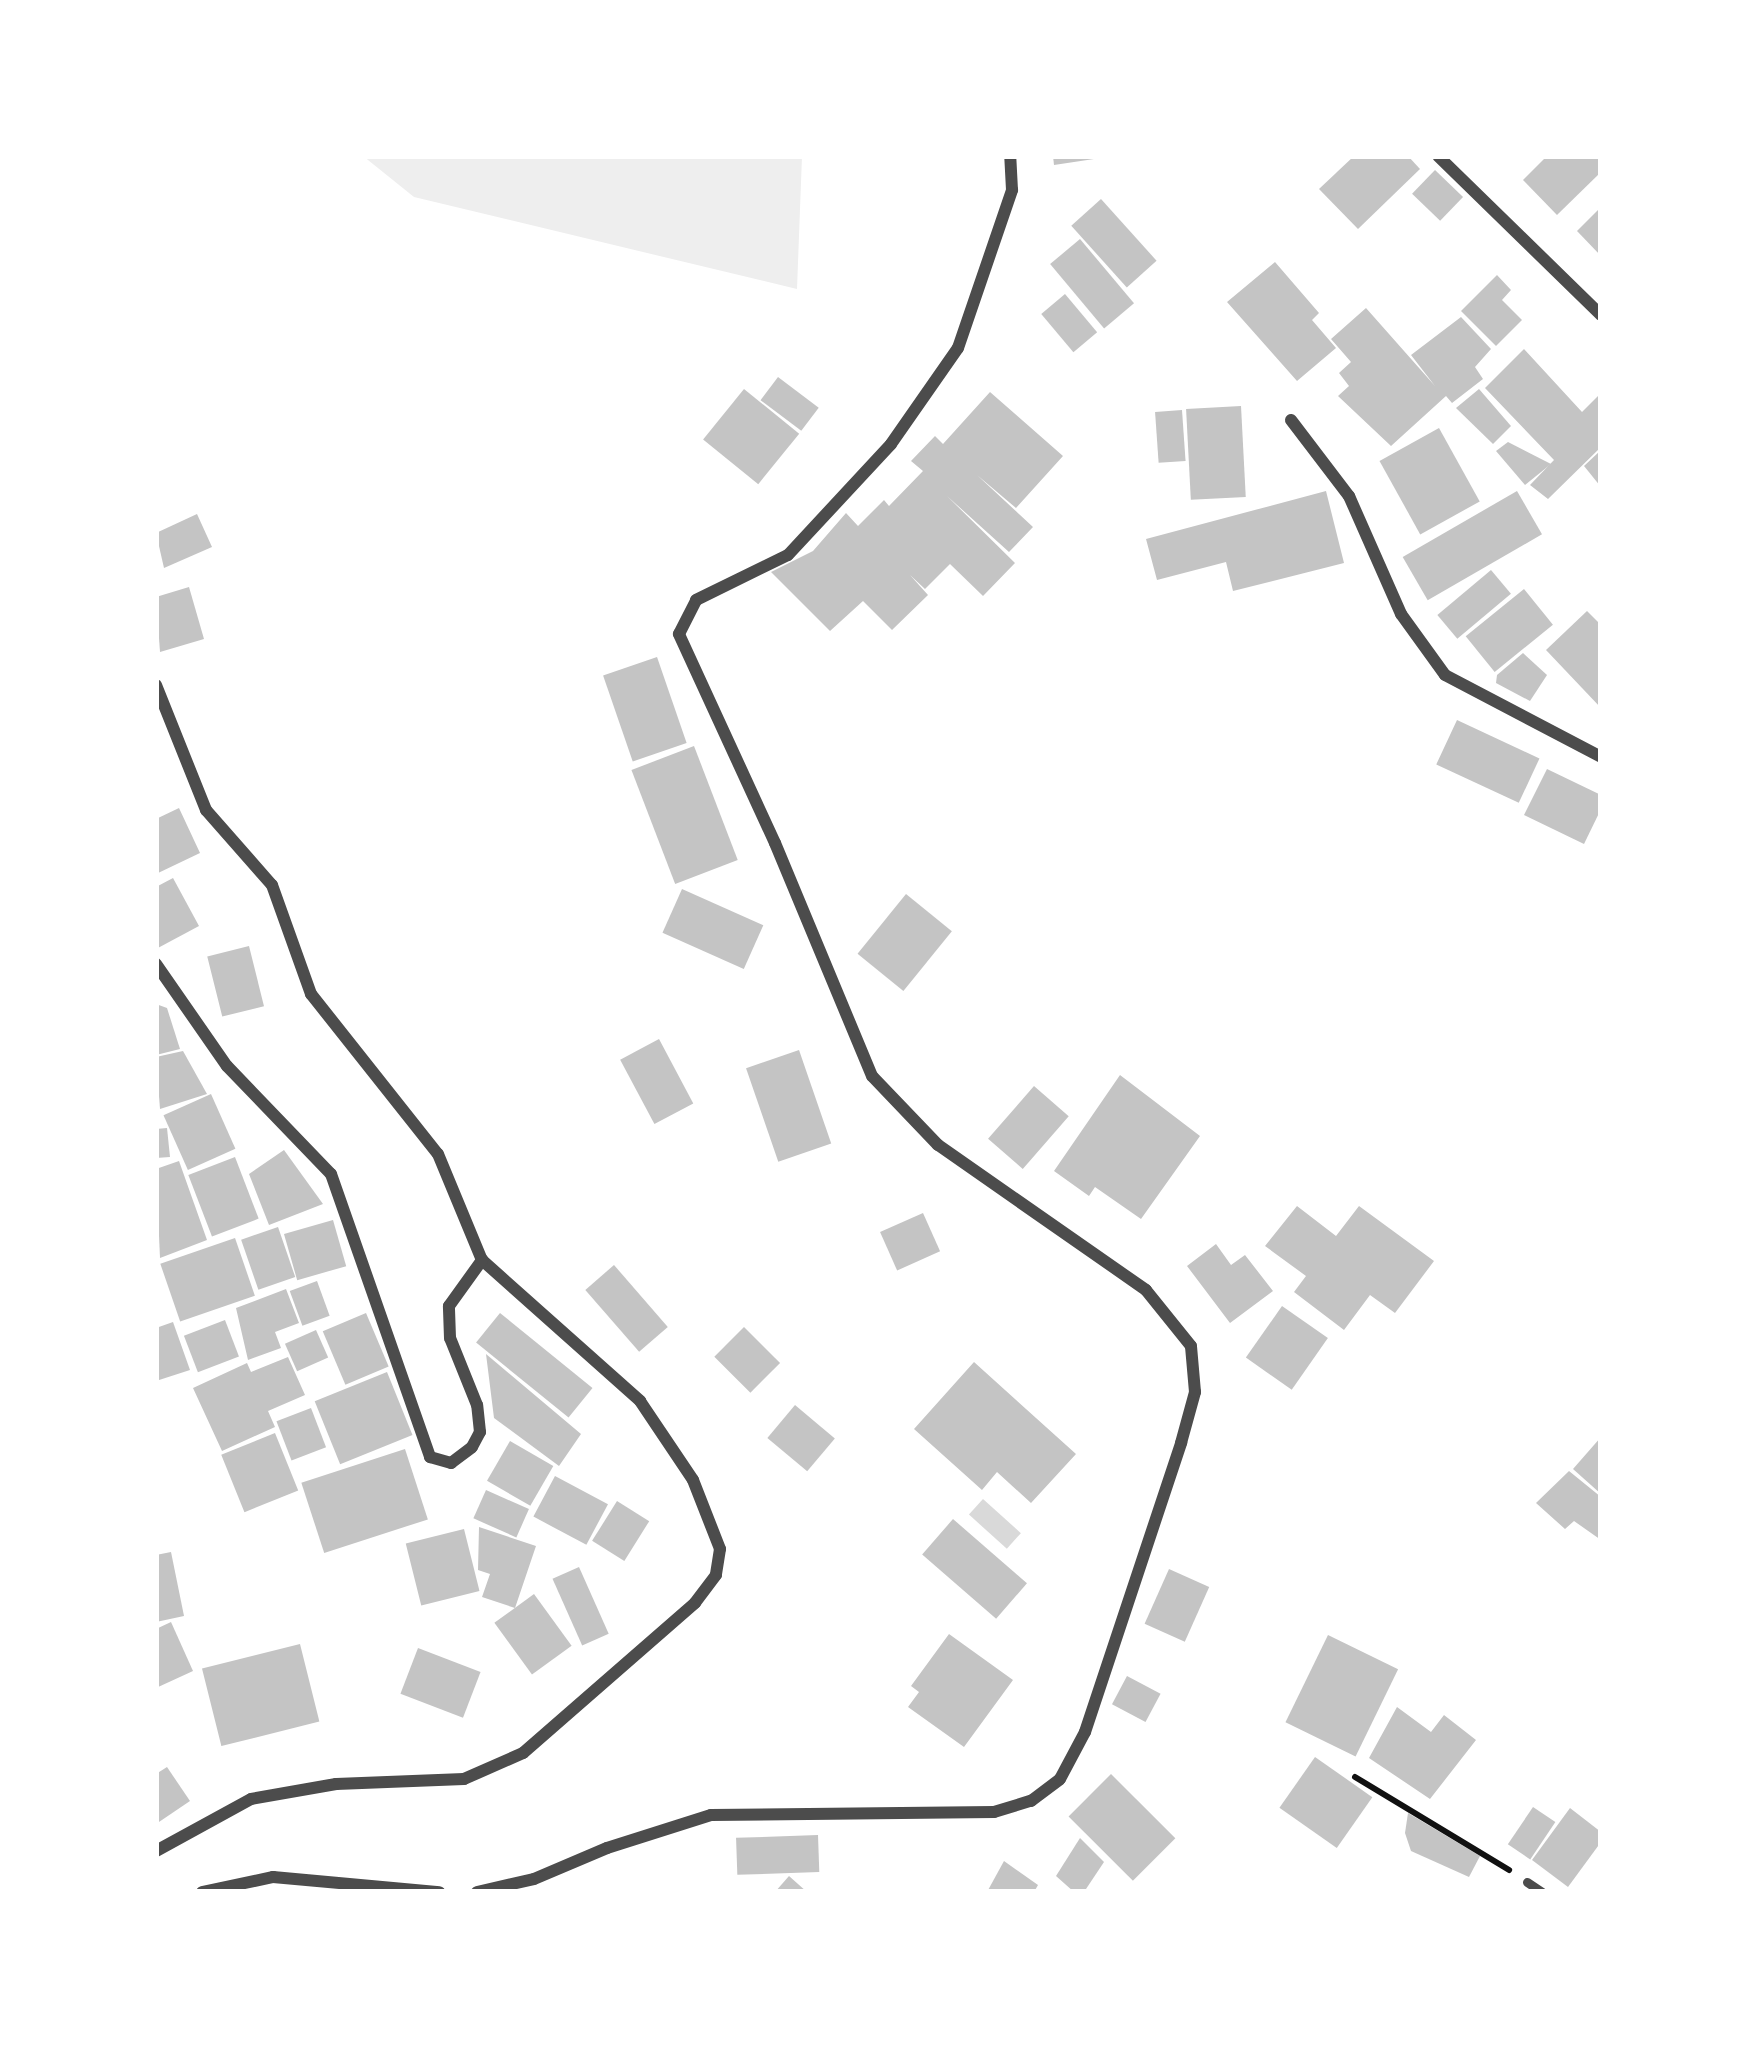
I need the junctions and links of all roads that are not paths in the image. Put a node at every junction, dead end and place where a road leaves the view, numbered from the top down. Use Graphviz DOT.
graph roads {
  1 [pos="1010,156"];
  2 [pos="1438,156"];
  3 [pos="1601,315"];
  4 [pos="1291,420"];
  5 [pos="156,685"];
  6 [pos="1601,757"];
  7 [pos="156,964"];
  8 [pos="482,1260"];
  9 [pos="156,1851"];
  10 [pos="1527,1882"];
  11 [pos="202,1892"];
  12 [pos="439,1892"];
  13 [pos="477,1892"];
  14 [pos="1542,1892"];
  1 -- 13 [label="street"];
  2 -- 3 [label="street"];
  4 -- 6 [label="street"];
  5 -- 8 [label="street"];
  7 -- 8 [label="street"];
  8 -- 9 [label="street"];
  10 -- 14 [label="lane"];
  11 -- 12 [label="street"];
}
